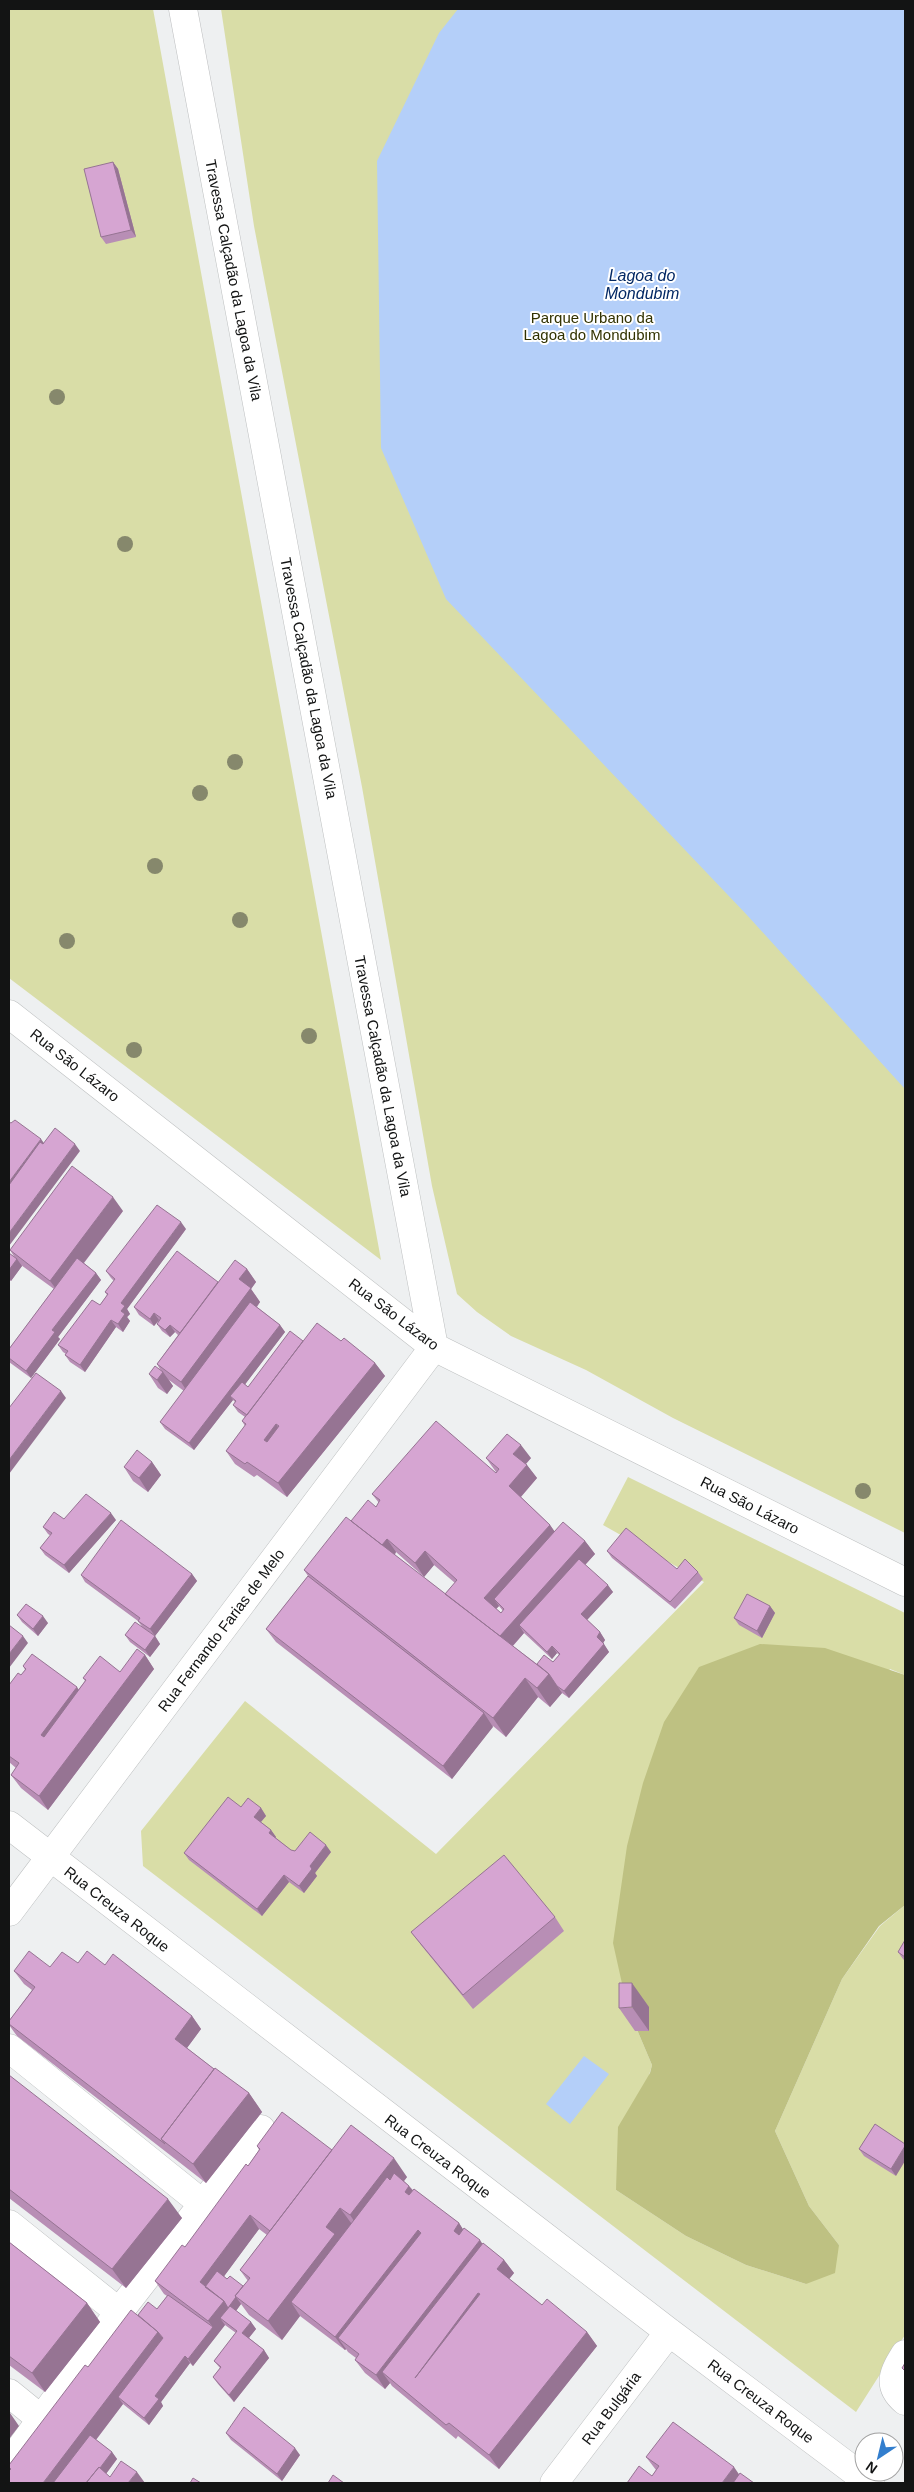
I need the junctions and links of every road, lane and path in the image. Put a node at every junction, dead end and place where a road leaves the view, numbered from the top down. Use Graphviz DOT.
graph roads {
  1 [pos="183,9"];
  2 [pos="9,1014"];
  3 [pos="434,1347"];
  4 [pos="905,1582"];
  5 [pos="9,1825"];
  6 [pos="50,1858"];
  7 [pos="9,1912"];
  8 [pos="9,2048"];
  9 [pos="261,2129"];
  10 [pos="203,2204"];
  11 [pos="9,2224"];
  12 [pos="119,2312"];
  13 [pos="669,2332"];
  14 [pos="905,2354"];
  15 [pos="9,2393"];
  16 [pos="905,2401"];
  17 [pos="41,2419"];
  18 [pos="9,2464"];
  19 [pos="554,2483"];
  20 [pos="870,2483"];
  1 -- 3 [label="street, Travessa Calçadão da Lagoa da Vila"];
  2 -- 3 [label="street, Rua São Lázaro"];
  3 -- 4 [label="street, Rua São Lázaro"];
  3 -- 6 [label="street, Rua Fernando Farias de Melo"];
  5 -- 6 [label="street, Rua Creuza Roque"];
  6 -- 7 [label="street, Rua Fernando Farias de Melo"];
  6 -- 13 [label="street, Rua Creuza Roque"];
  8 -- 10 [label="street"];
  9 -- 10 [label="street"];
  10 -- 12 [label="street"];
  11 -- 12 [label="street"];
  12 -- 17 [label="street"];
  13 -- 19 [label="street, Rua Bulgária"];
  13 -- 20 [label="street, Rua Creuza Roque"];
  14 -- 16 [label="street"];
  15 -- 17 [label="street"];
  17 -- 18 [label="street"];
}
